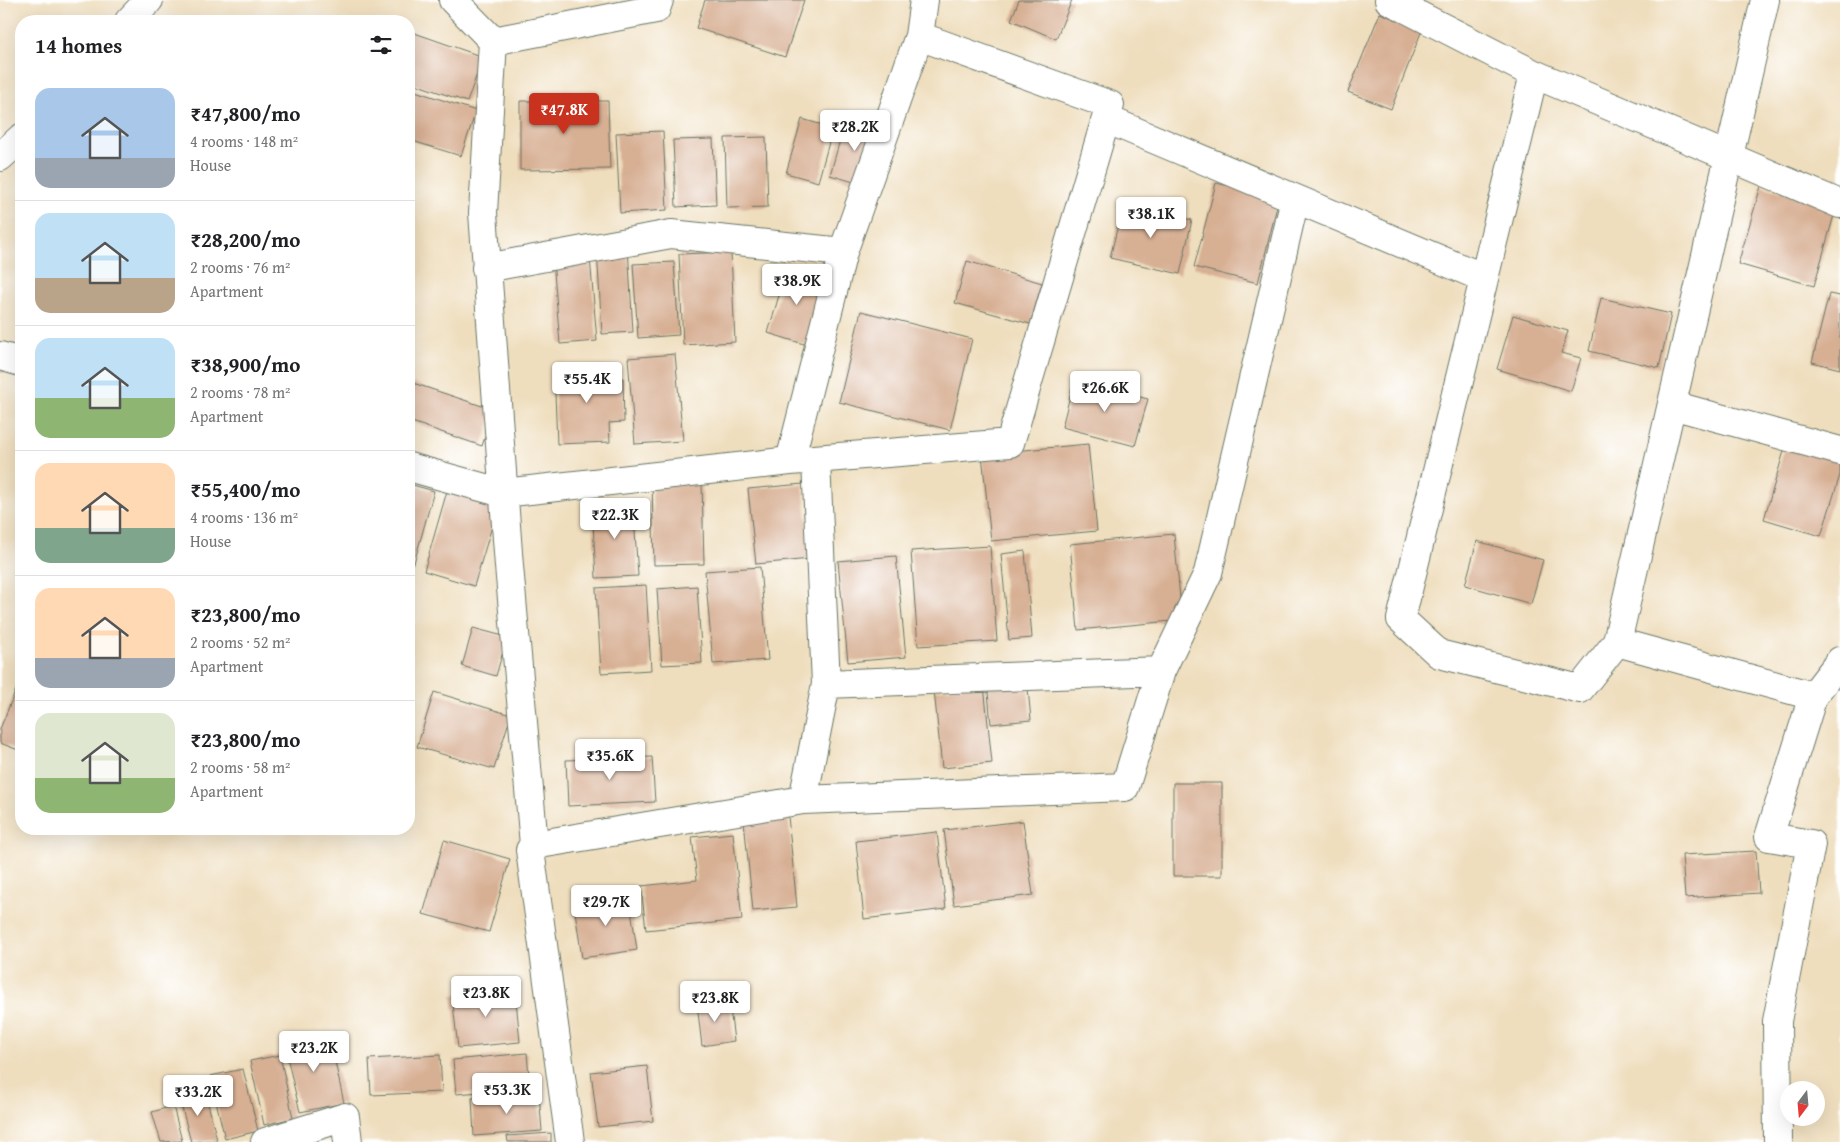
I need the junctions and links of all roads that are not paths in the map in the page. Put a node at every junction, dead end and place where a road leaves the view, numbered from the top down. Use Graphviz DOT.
graph roads {
  1 [pos="149,0"];
  2 [pos="453,0"];
  3 [pos="659,0"];
  4 [pos="924,0"];
  5 [pos="1389,0"];
  6 [pos="1765,0"];
  7 [pos="135,15"];
  8 [pos="919,36"];
  9 [pos="493,40"];
  10 [pos="1534,74"];
  11 [pos="1106,119"];
  12 [pos="15,145"];
  13 [pos="0,157"];
  14 [pos="1730,158"];
  15 [pos="1295,199"];
  16 [pos="1840,204"];
  17 [pos="843,252"];
  18 [pos="486,268"];
  19 [pos="1484,278"];
  20 [pos="0,356"];
  21 [pos="15,360"];
  22 [pos="1672,405"];
  23 [pos="1840,451"];
  24 [pos="803,461"];
  25 [pos="415,469"];
  26 [pos="503,493"];
  27 [pos="1617,642"];
  28 [pos="1840,661"];
  29 [pos="1161,672"];
  30 [pos="826,684"];
  31 [pos="1813,696"];
  32 [pos="802,800"];
  33 [pos="534,846"];
  34 [pos="265,1142"];
  35 [pos="348,1142"];
  36 [pos="570,1142"];
  37 [pos="1778,1142"];
  1 -- 7 [label="street"];
  2 -- 9 [label="street"];
  3 -- 9 [label="street"];
  4 -- 8 [label="street"];
  5 -- 10 [label="street"];
  6 -- 14 [label="street"];
  8 -- 11 [label="street"];
  8 -- 17 [label="street"];
  9 -- 18 [label="street"];
  10 -- 14 [label="street"];
  10 -- 19 [label="street"];
  11 -- 15 [label="street"];
  11 -- 24 [label="street"];
  12 -- 13 [label="street"];
  14 -- 16 [label="street"];
  14 -- 22 [label="street"];
  15 -- 19 [label="street"];
  15 -- 29 [label="street"];
  17 -- 18 [label="street"];
  17 -- 24 [label="street"];
  18 -- 26 [label="street"];
  19 -- 27 [label="street"];
  20 -- 21 [label="street"];
  22 -- 23 [label="street"];
  22 -- 27 [label="street"];
  24 -- 26 [label="street"];
  24 -- 30 [label="street"];
  25 -- 26 [label="street"];
  26 -- 33 [label="street"];
  27 -- 31 [label="street"];
  28 -- 31 [label="street"];
  29 -- 30 [label="street"];
  29 -- 32 [label="street"];
  30 -- 32 [label="street"];
  31 -- 37 [label="street"];
  32 -- 33 [label="street"];
  33 -- 36 [label="street"];
  34 -- 35 [label="street"];
}
